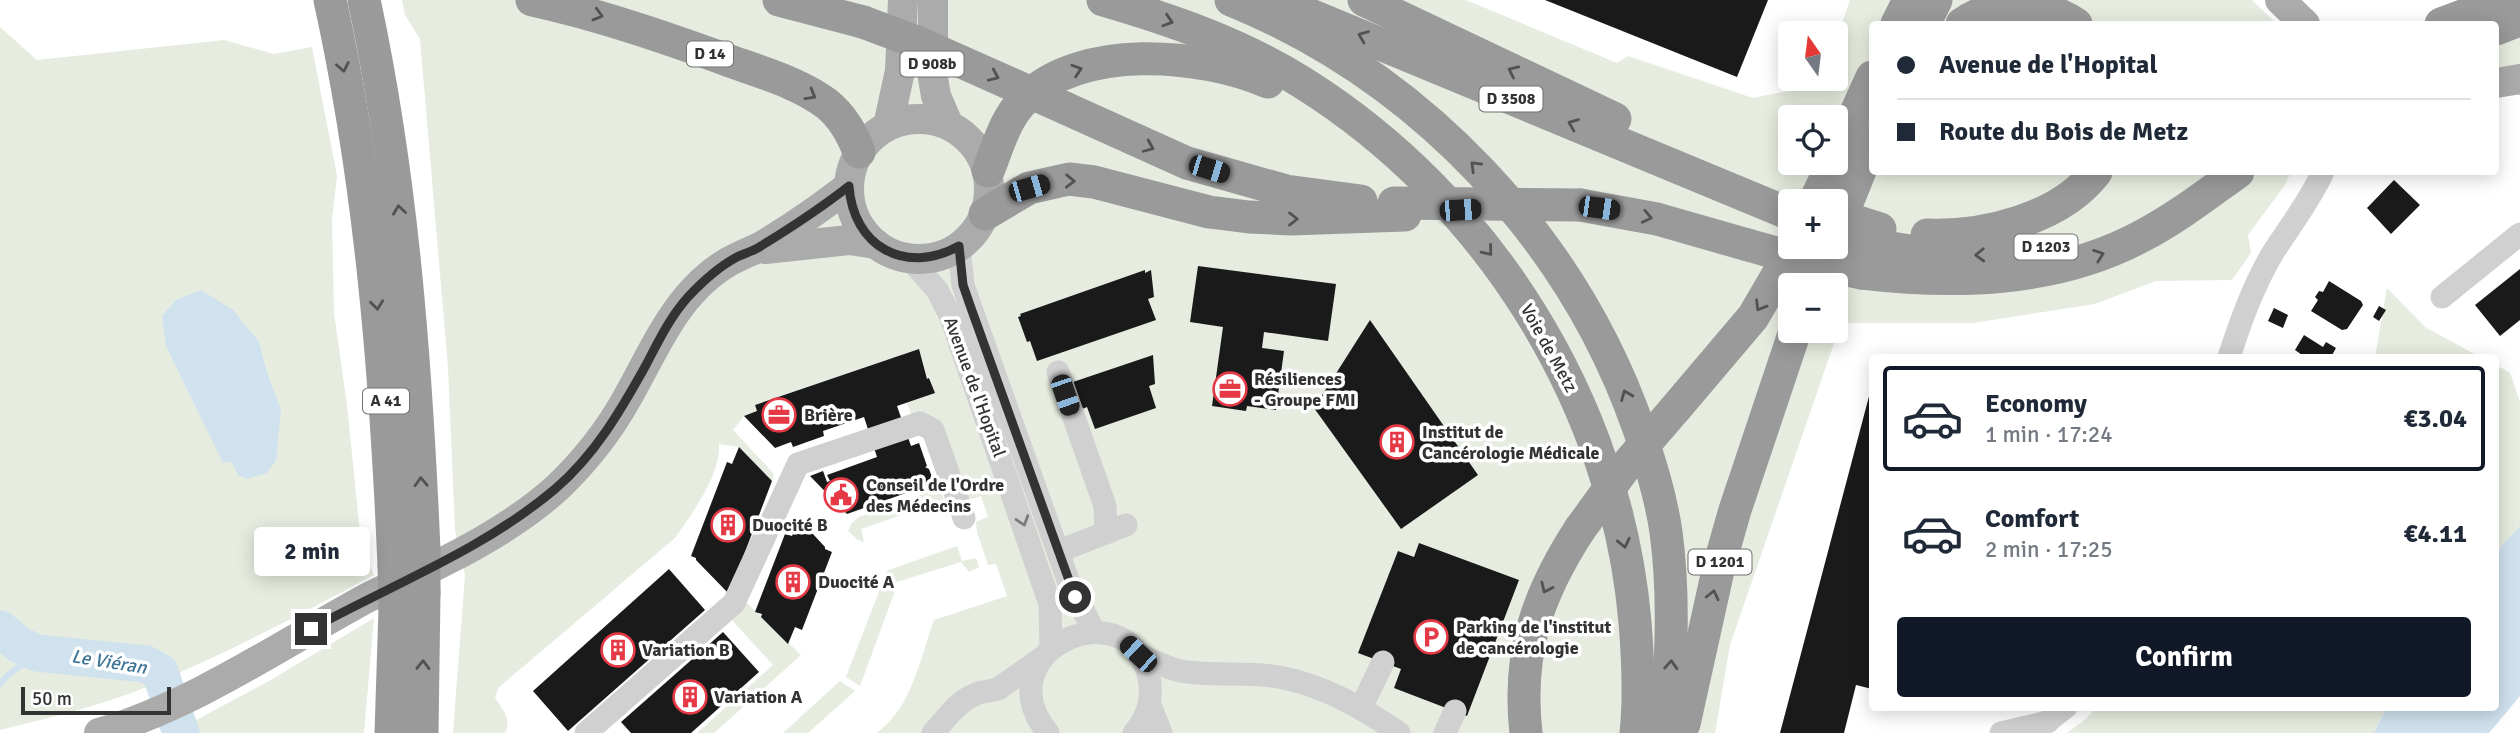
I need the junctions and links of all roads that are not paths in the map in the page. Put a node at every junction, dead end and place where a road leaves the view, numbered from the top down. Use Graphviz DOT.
graph roads {
  1 [pos="330,0"];
  2 [pos="364,0"];
  3 [pos="371,0"];
  4 [pos="532,0"];
  5 [pos="779,0"];
  6 [pos="903,0"];
  7 [pos="933,0"];
  8 [pos="1103,0"];
  9 [pos="1231,0"];
  10 [pos="1273,0"];
  11 [pos="1364,0"];
  12 [pos="1909,0"];
  13 [pos="1936,0"];
  14 [pos="2280,0"];
  15 [pos="2302,0"];
  16 [pos="2505,0"];
  17 [pos="2520,20"];
  18 [pos="1898,21"];
  19 [pos="1926,21"];
  20 [pos="1968,21"];
  21 [pos="2069,21"];
  22 [pos="2303,21"];
  23 [pos="2306,21"];
  24 [pos="2449,21"];
  25 [pos="2499,28"];
  26 [pos="2520,79"];
  27 [pos="380,81"];
  28 [pos="2499,82"];
  29 [pos="1869,92"];
  30 [pos="948,124"];
  31 [pos="888,126"];
  32 [pos="859,152"];
  33 [pos="1855,155"];
  34 [pos="1408,165"];
  35 [pos="988,171"];
  36 [pos="2093,175"];
  37 [pos="2196,175"];
  38 [pos="2234,175"];
  39 [pos="2322,175"];
  40 [pos="849,186"];
  41 [pos="1753,188"];
  42 [pos="1825,189"];
  43 [pos="1846,189"];
  44 [pos="1778,194"];
  45 [pos="1778,206"];
  46 [pos="1399,209"];
  47 [pos="985,214"];
  48 [pos="1848,226"];
  49 [pos="2520,233"];
  50 [pos="1848,237"];
  51 [pos="876,244"];
  52 [pos="959,246"];
  53 [pos="1872,249"];
  54 [pos="754,250"];
  55 [pos="909,258"];
  56 [pos="1787,259"];
  57 [pos="2442,297"];
  58 [pos="1791,343"];
  59 [pos="2230,354"];
  60 [pos="1058,372"];
  61 [pos="964,518"];
  62 [pos="1059,551"];
  63 [pos="1094,632"];
  64 [pos="1046,653"];
  65 [pos="1138,654"];
  66 [pos="1383,662"];
  67 [pos="1185,672"];
  68 [pos="998,689"];
  69 [pos="1150,702"];
  70 [pos="1361,708"];
  71 [pos="1455,711"];
  72 [pos="2061,711"];
  73 [pos="2040,728"];
  74 [pos="1046,730"];
  75 [pos="99,733"];
  76 [pos="391,733"];
  77 [pos="422,733"];
  78 [pos="586,733"];
  79 [pos="933,733"];
  80 [pos="1134,733"];
  81 [pos="1161,733"];
  82 [pos="1399,733"];
  83 [pos="1445,733"];
  84 [pos="1526,733"];
  85 [pos="1636,733"];
  86 [pos="1665,733"];
  87 [pos="1681,733"];
  88 [pos="2001,733"];
  1 -- 76 [label="highway, A 41, one-way, bridge"];
  2 -- 27 [label="highway, A 41"];
  3 -- 27 [label="highway"];
  4 -- 32 [label="highway, D 14, one-way"];
  5 -- 46 [label="highway, one-way, bridge"];
  6 -- 31 [label="main road, D 908b"];
  7 -- 30 [label="main road, D 908b"];
  8 -- 34 [label="highway, one-way"];
  86 -- 9 [label="highway, one-way"];
  41 -- 10 [label="highway, D 3508, one-way"];
  41 -- 11 [label="highway, one-way"];
  12 -- 18 [label="highway"];
  13 -- 19 [label="highway"];
  14 -- 22 [label="main road"];
  15 -- 23 [label="street"];
  16 -- 24 [label="highway"];
  17 -- 25 [label="highway"];
  20 -- 21 [label="highway"];
  26 -- 28 [label="main road"];
  77 -- 27 [label="highway, A 41, one-way, bridge"];
  29 -- 33 [label="highway"];
  30 -- 31 [label="main road"];
  30 -- 35 [label="main road"];
  31 -- 32 [label="main road"];
  32 -- 40 [label="main road"];
  33 -- 42 [label="highway"];
  33 -- 43 [label="highway"];
  35 -- 34 [label="highway, one-way"];
  34 -- 85 [label="highway, Voie de Metz, one-way"];
  35 -- 47 [label="main road"];
  36 -- 53 [label="highway"];
  37 -- 53 [label="highway, D 1203, one-way"];
  53 -- 38 [label="highway, D 1203, one-way"];
  39 -- 59 [label="street"];
  40 -- 51 [label="main road"];
  40 -- 54 [label="main road"];
  41 -- 44 [label="highway"];
  41 -- 45 [label="highway"];
  47 -- 46 [label="highway, one-way"];
  46 -- 53 [label="highway, D 1203, one-way, bridge"];
  47 -- 52 [label="main road"];
  48 -- 53 [label="highway, bridge"];
  49 -- 57 [label="street"];
  50 -- 53 [label="highway, D 1203"];
  51 -- 54 [label="main road"];
  51 -- 55 [label="main road"];
  52 -- 55 [label="main road"];
  52 -- 62 [label="street, Avenue de l'Hopital"];
  54 -- 75 [label="main road"];
  55 -- 64 [label="street, Avenue de l'Hopital, one-way"];
  56 -- 84 [label="highway, one-way, bridge"];
  87 -- 58 [label="highway, D 1201, one-way"];
  60 -- 62 [label="street"];
  61 -- 78 [label="street"];
  62 -- 63 [label="street, Avenue de l'Hopital"];
  63 -- 64 [label="street"];
  63 -- 65 [label="street"];
  64 -- 68 [label="street"];
  64 -- 74 [label="street, Avenue de l'Hopital"];
  65 -- 67 [label="street"];
  65 -- 69 [label="street"];
  66 -- 70 [label="street"];
  67 -- 69 [label="street"];
  67 -- 70 [label="street"];
  68 -- 74 [label="street"];
  68 -- 79 [label="street"];
  69 -- 80 [label="street"];
  69 -- 81 [label="street"];
  70 -- 82 [label="street"];
  71 -- 83 [label="street"];
  72 -- 73 [label="street"];
  73 -- 88 [label="street"];
}
